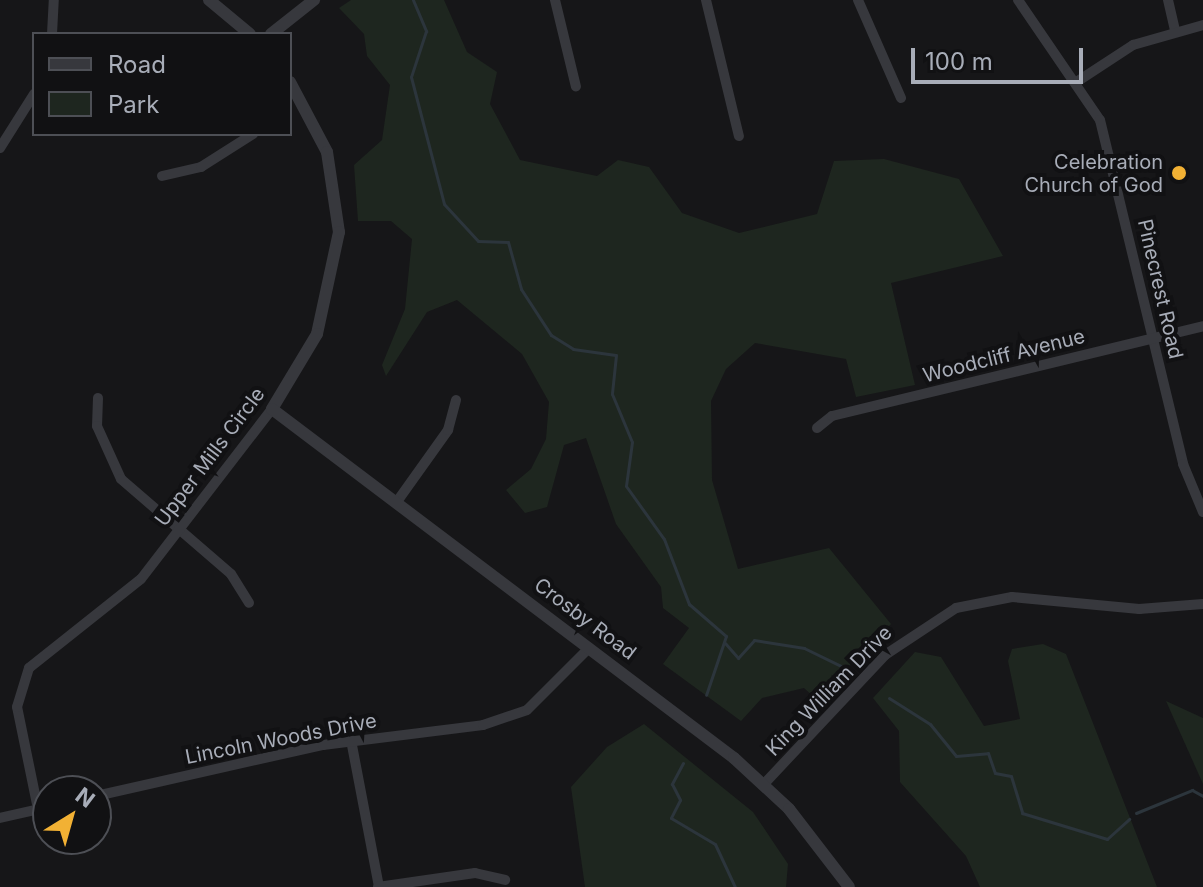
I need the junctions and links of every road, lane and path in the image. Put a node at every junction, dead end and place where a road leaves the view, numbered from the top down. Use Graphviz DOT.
graph roads {
  1 [pos="54,0"];
  2 [pos="209,0"];
  3 [pos="314,0"];
  4 [pos="555,0"];
  5 [pos="706,0"];
  6 [pos="858,0"];
  7 [pos="1018,0"];
  8 [pos="1168,0"];
  9 [pos="1203,25"];
  10 [pos="1175,31"];
  11 [pos="52,32"];
  12 [pos="248,32"];
  13 [pos="274,32"];
  14 [pos="1078,81"];
  15 [pos="292,85"];
  16 [pos="576,87"];
  17 [pos="32,97"];
  18 [pos="901,98"];
  19 [pos="303,101"];
  20 [pos="292,109"];
  21 [pos="250,136"];
  22 [pos="739,136"];
  23 [pos="0,148"];
  24 [pos="162,176"];
  25 [pos="1203,326"];
  26 [pos="1153,338"];
  27 [pos="98,398"];
  28 [pos="456,400"];
  29 [pos="272,409"];
  30 [pos="817,428"];
  31 [pos="396,503"];
  32 [pos="1203,512"];
  33 [pos="178,533"];
  34 [pos="249,603"];
  35 [pos="1203,604"];
  36 [pos="589,648"];
  37 [pos="351,740"];
  38 [pos="35,775"];
  39 [pos="764,784"];
  40 [pos="112,792"];
  41 [pos="32,811"];
  42 [pos="0,818"];
  43 [pos="505,880"];
  44 [pos="379,887"];
  45 [pos="849,887"];
  1 -- 11 [label="street"];
  2 -- 12 [label="street"];
  3 -- 13 [label="street"];
  4 -- 16 [label="street"];
  5 -- 22 [label="street"];
  6 -- 18 [label="street"];
  7 -- 14 [label="street, Pinecrest Road"];
  8 -- 10 [label="street"];
  9 -- 10 [label="street"];
  10 -- 14 [label="street"];
  14 -- 26 [label="street, Pinecrest Road"];
  15 -- 19 [label="street, Upper Mills Circle"];
  17 -- 23 [label="street"];
  19 -- 20 [label="street"];
  19 -- 29 [label="street, Upper Mills Circle"];
  21 -- 24 [label="street"];
  25 -- 26 [label="street, Woodcliff Avenue"];
  26 -- 30 [label="street, Woodcliff Avenue"];
  26 -- 32 [label="street, Pinecrest Road"];
  27 -- 33 [label="street"];
  28 -- 31 [label="street"];
  29 -- 31 [label="street, Crosby Road"];
  29 -- 33 [label="street, Upper Mills Circle"];
  31 -- 36 [label="street, Crosby Road"];
  33 -- 34 [label="street"];
  33 -- 38 [label="street, Upper Mills Circle"];
  35 -- 39 [label="street, King William Drive"];
  36 -- 37 [label="street, Lincoln Woods Drive"];
  36 -- 39 [label="street, Crosby Road"];
  37 -- 40 [label="street, Lincoln Woods Drive"];
  37 -- 44 [label="street"];
  39 -- 45 [label="street, Crosby Road"];
  41 -- 42 [label="street"];
  43 -- 44 [label="street"];
}
